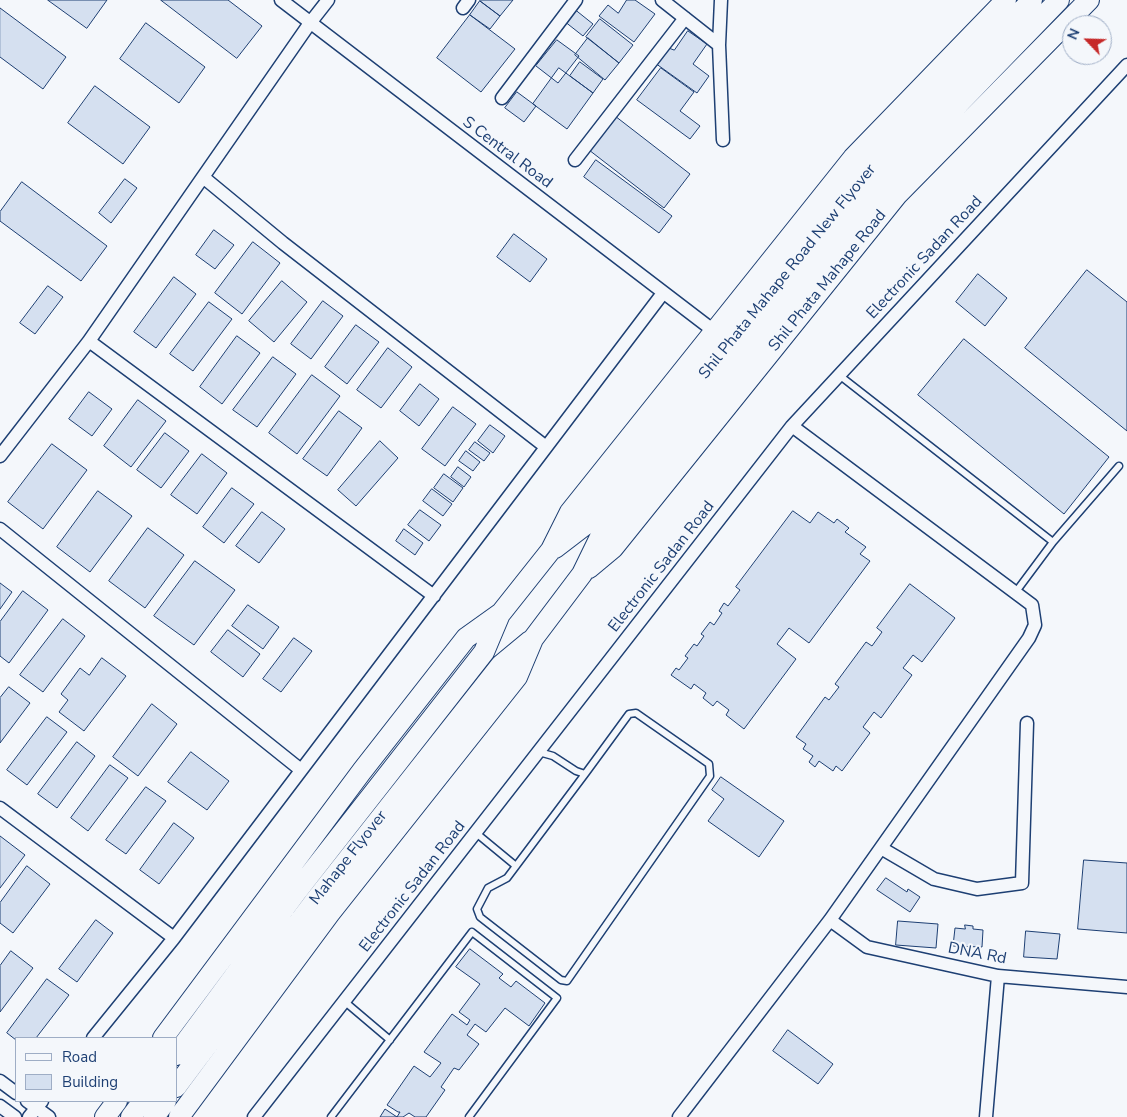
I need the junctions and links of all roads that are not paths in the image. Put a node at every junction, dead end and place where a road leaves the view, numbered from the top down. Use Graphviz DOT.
graph roads {
  1 [pos="281,0"];
  2 [pos="328,0"];
  3 [pos="576,0"];
  4 [pos="662,0"];
  5 [pos="721,0"];
  6 [pos="1006,0"];
  7 [pos="1032,0"];
  8 [pos="1060,0"];
  9 [pos="1089,0"];
  10 [pos="685,18"];
  11 [pos="310,23"];
  12 [pos="720,45"];
  13 [pos="1127,65"];
  14 [pos="502,98"];
  15 [pos="723,140"];
  16 [pos="576,160"];
  17 [pos="203,177"];
  18 [pos="663,293"];
  19 [pos="714,332"];
  20 [pos="89,342"];
  21 [pos="839,375"];
  22 [pos="792,426"];
  23 [pos="546,447"];
  24 [pos="0,456"];
  25 [pos="1119,466"];
  26 [pos="0,529"];
  27 [pos="592,531"];
  28 [pos="1053,542"];
  29 [pos="551,550"];
  30 [pos="582,574"];
  31 [pos="1015,593"];
  32 [pos="434,596"];
  33 [pos="500,614"];
  34 [pos="533,639"];
  35 [pos="1027,723"];
  36 [pos="539,752"];
  37 [pos="301,770"];
  38 [pos="585,774"];
  39 [pos="0,808"];
  40 [pos="476,833"];
  41 [pos="881,848"];
  42 [pos="516,866"];
  43 [pos="830,920"];
  44 [pos="174,938"];
  45 [pos="998,976"];
  46 [pos="1127,986"];
  47 [pos="344,1002"];
  48 [pos="94,1037"];
  49 [pos="164,1037"];
  50 [pos="390,1040"];
  51 [pos="178,1052"];
  52 [pos="0,1080"];
  53 [pos="178,1084"];
  54 [pos="15,1092"];
  55 [pos="116,1102"];
  56 [pos="142,1102"];
  57 [pos="165,1102"];
  58 [pos="0,1106"];
  59 [pos="34,1107"];
  60 [pos="15,1117"];
  61 [pos="49,1117"];
  62 [pos="105,1117"];
  63 [pos="130,1117"];
  64 [pos="154,1117"];
  65 [pos="179,1117"];
  66 [pos="254,1117"];
  67 [pos="331,1117"];
  68 [pos="469,1117"];
  69 [pos="679,1117"];
  70 [pos="986,1117"];
  1 -- 11 [label="street, S Central Road"];
  2 -- 11 [label="street"];
  3 -- 14 [label="street"];
  4 -- 10 [label="street"];
  5 -- 12 [label="street"];
  6 -- 19 [label="main road"];
  7 -- 27 [label="main road, Shil Phata Mahape Road New Flyover"];
  8 -- 27 [label="main road, Shil Phata Mahape Road New Flyover"];
  9 -- 30 [label="main road, Shil Phata Mahape Road"];
  10 -- 12 [label="street"];
  10 -- 16 [label="street"];
  11 -- 17 [label="street"];
  11 -- 18 [label="street, S Central Road"];
  12 -- 15 [label="street"];
  13 -- 21 [label="street, Electronic Sadan Road"];
  17 -- 20 [label="street"];
  17 -- 23 [label="street"];
  18 -- 19 [label="street, S Central Road"];
  18 -- 23 [label="street"];
  19 -- 29 [label="main road"];
  20 -- 24 [label="street"];
  20 -- 32 [label="street"];
  21 -- 22 [label="street, Electronic Sadan Road"];
  21 -- 28 [label="lane"];
  22 -- 31 [label="street"];
  22 -- 36 [label="street, Electronic Sadan Road"];
  23 -- 32 [label="street"];
  25 -- 28 [label="lane"];
  26 -- 37 [label="street"];
  27 -- 29 [label="main road, Shil Phata Mahape Road New Flyover"];
  27 -- 30 [label="main road, Shil Phata Mahape Road New Flyover"];
  28 -- 31 [label="lane"];
  29 -- 33 [label="main road"];
  30 -- 34 [label="main road"];
  31 -- 41 [label="street"];
  32 -- 37 [label="street"];
  33 -- 49 [label="main road"];
  33 -- 51 [label="main road, Mahape Flyover"];
  34 -- 53 [label="main road, Mahape Flyover"];
  34 -- 65 [label="main road"];
  35 -- 41 [label="street"];
  36 -- 38 [label="lane"];
  36 -- 40 [label="street, Electronic Sadan Road"];
  37 -- 44 [label="street"];
  38 -- 42 [label="lane"];
  38 -- 42 [label="lane"];
  39 -- 44 [label="street"];
  40 -- 42 [label="lane"];
  40 -- 47 [label="street, Electronic Sadan Road"];
  41 -- 43 [label="street"];
  43 -- 45 [label="street, DNA Rd"];
  43 -- 69 [label="street"];
  44 -- 48 [label="street"];
  45 -- 46 [label="street, DNA Rd"];
  45 -- 70 [label="street"];
  47 -- 50 [label="lane"];
  47 -- 66 [label="street, Electronic Sadan Road"];
  50 -- 67 [label="lane"];
  50 -- 68 [label="lane"];
  52 -- 54 [label="street"];
  55 -- 62 [label="main road"];
  56 -- 63 [label="main road"];
  57 -- 64 [label="main road"];
  58 -- 60 [label="street"];
  59 -- 61 [label="street"];
}
